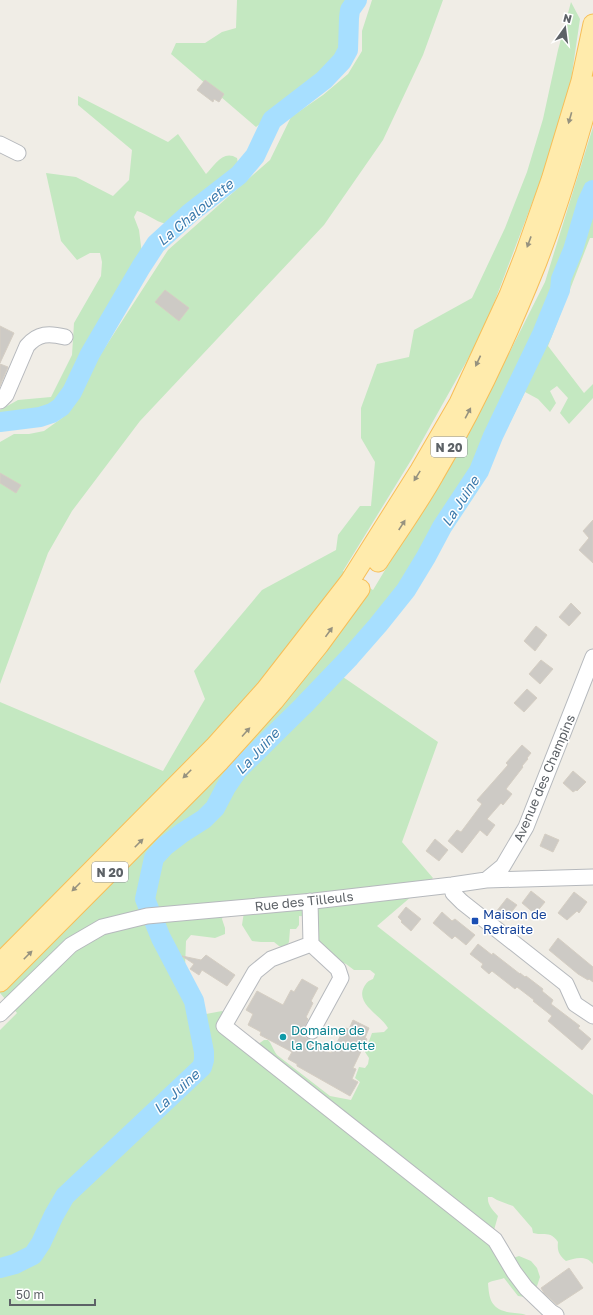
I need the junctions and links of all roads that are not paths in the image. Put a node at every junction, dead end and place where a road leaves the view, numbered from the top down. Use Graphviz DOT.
graph roads {
  1 [pos="593,24"];
  2 [pos="593,86"];
  3 [pos="0,144"];
  4 [pos="18,153"];
  5 [pos="65,337"];
  6 [pos="0,401"];
  7 [pos="592,661"];
  8 [pos="593,877"];
  9 [pos="486,880"];
  10 [pos="452,885"];
  11 [pos="310,901"];
  12 [pos="311,944"];
  13 [pos="0,963"];
  14 [pos="0,982"];
  15 [pos="0,1014"];
  16 [pos="593,1016"];
  17 [pos="312,1031"];
  18 [pos="556,1315"];
  1 -- 13 [label="main road, N 20, one-way"];
  14 -- 2 [label="main road, N 20, one-way"];
  3 -- 4 [label="street"];
  5 -- 6 [label="street"];
  7 -- 9 [label="street, Avenue des Champins"];
  8 -- 9 [label="street"];
  9 -- 10 [label="street"];
  10 -- 11 [label="street, Rue des Tilleuls"];
  10 -- 16 [label="street"];
  11 -- 12 [label="street"];
  11 -- 15 [label="street, Rue des Tilleuls"];
  12 -- 17 [label="street"];
  12 -- 18 [label="street"];
}
